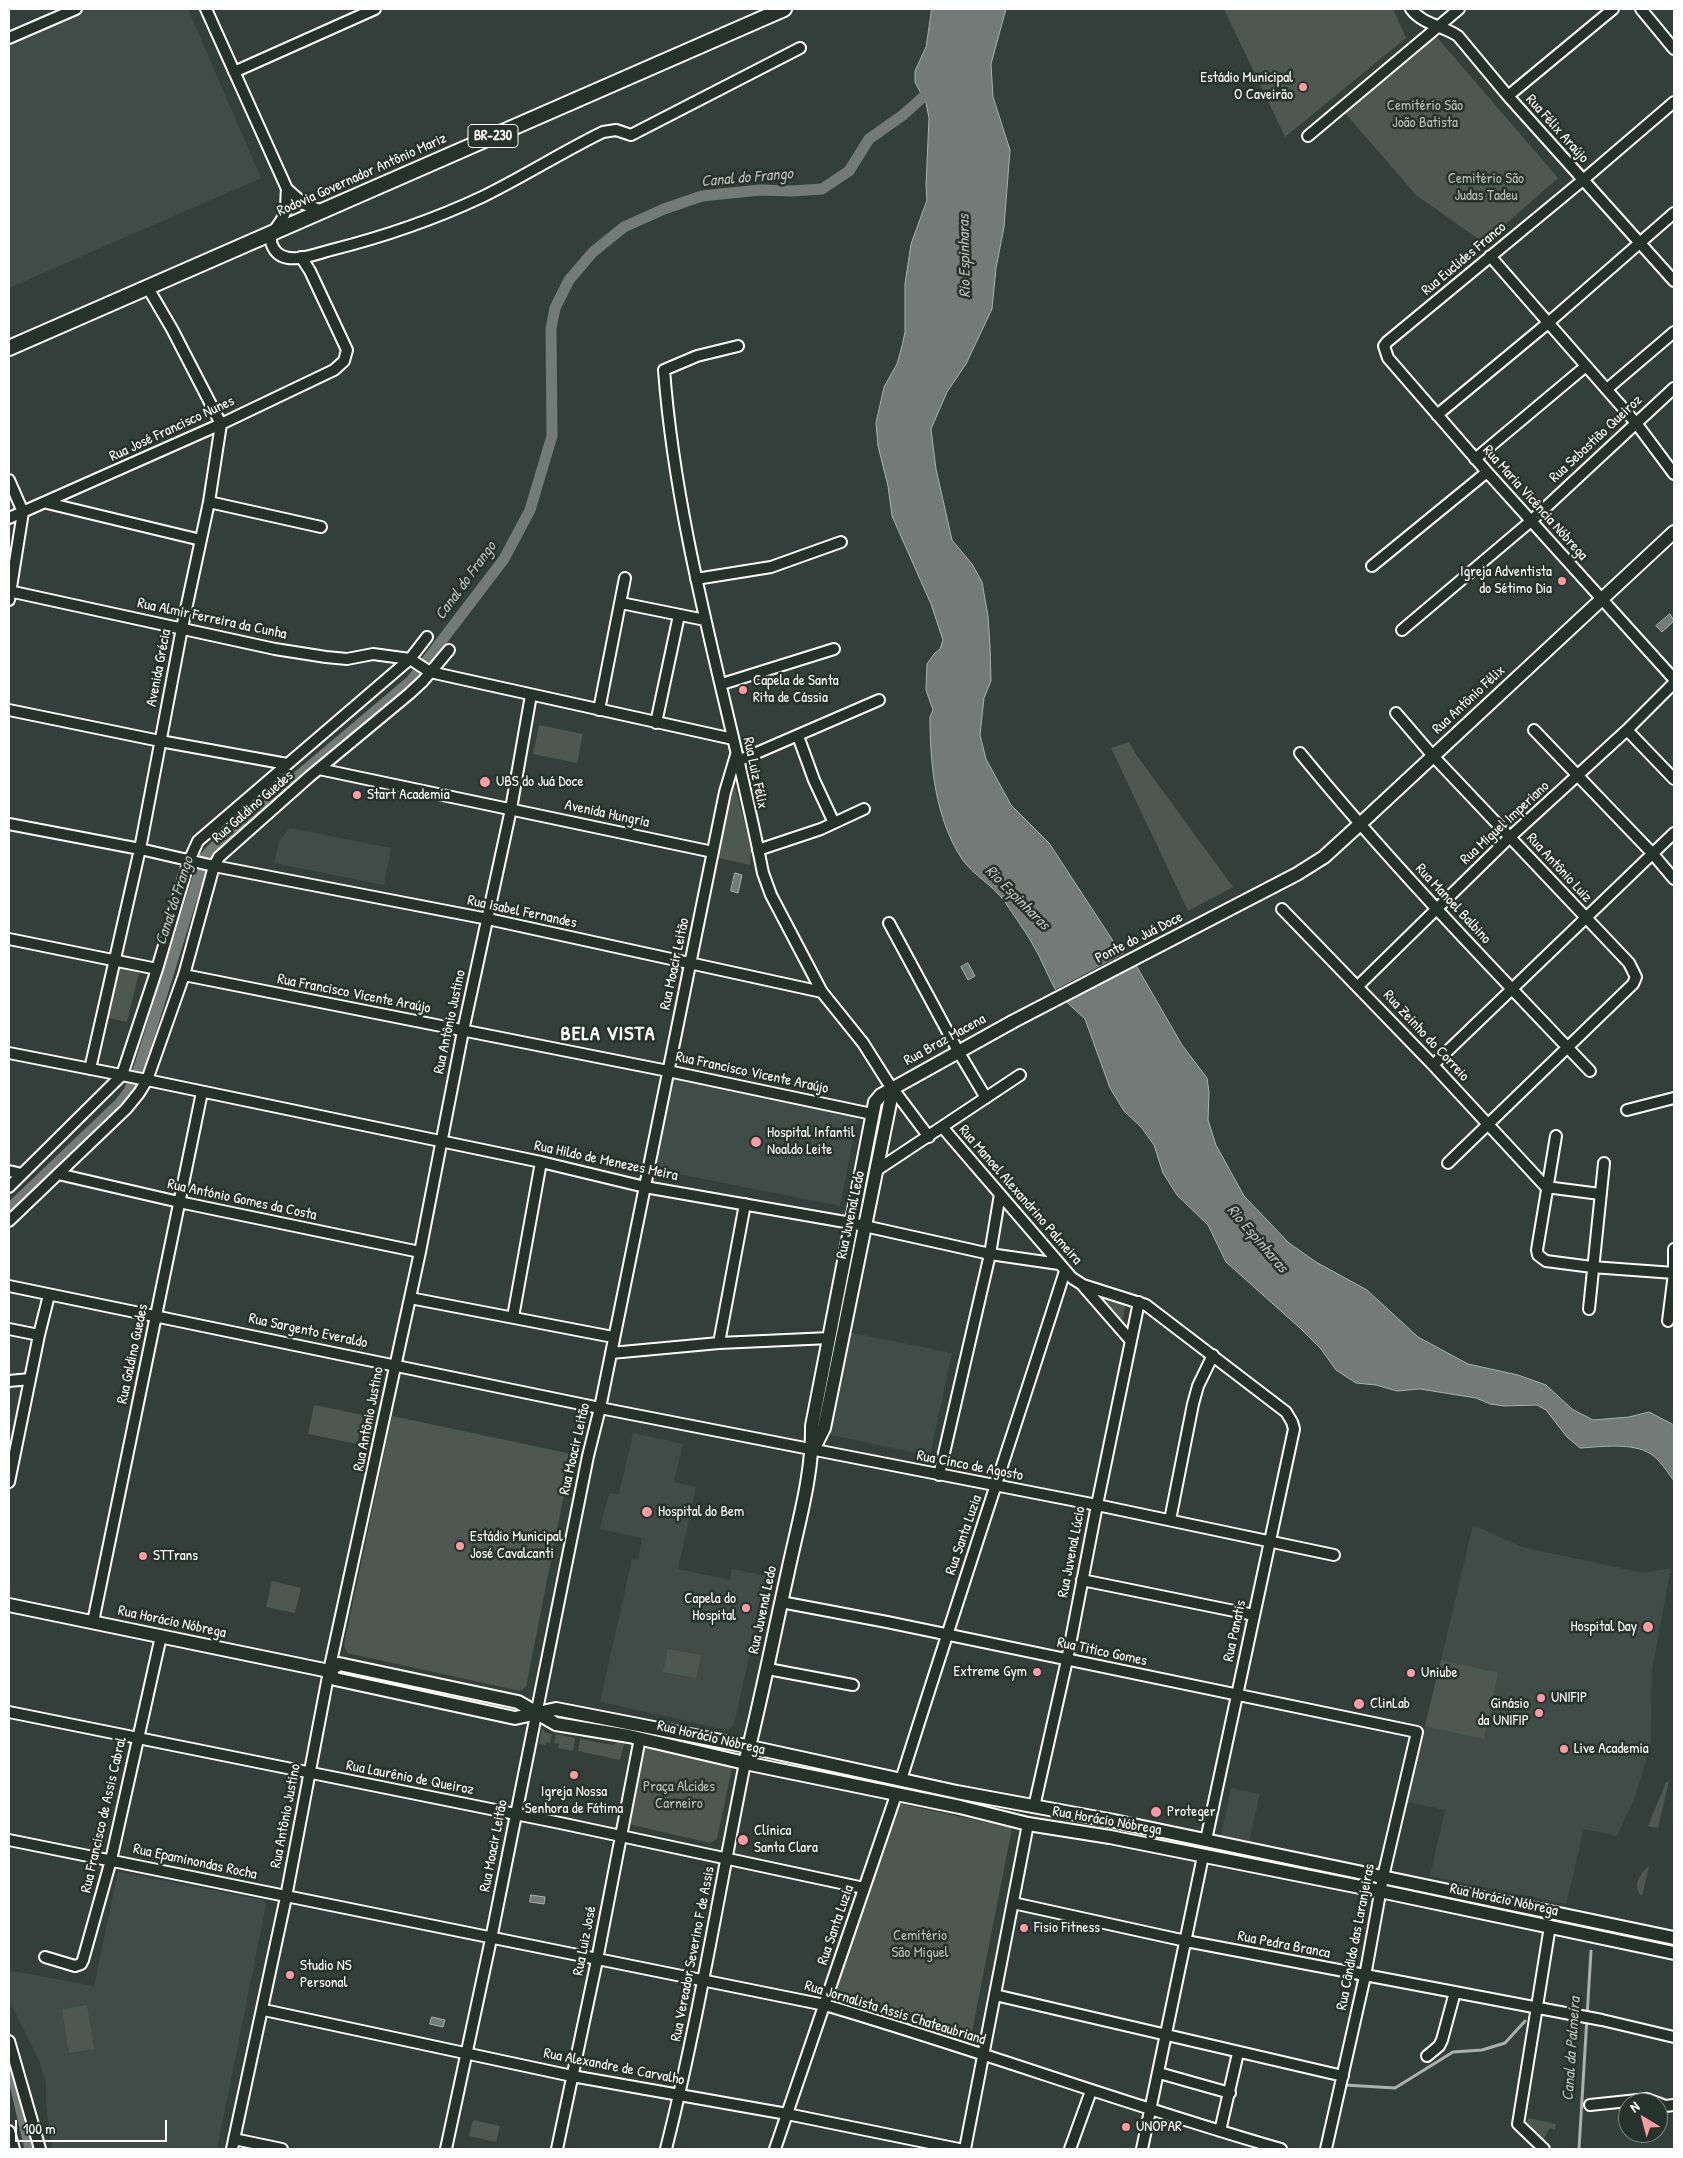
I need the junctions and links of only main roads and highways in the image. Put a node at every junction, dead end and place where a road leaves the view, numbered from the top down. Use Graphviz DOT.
graph roads {
  1 [pos="784,9"];
  2 [pos="9,348"];
  3 [pos="1674,532"];
  4 [pos="1280,884"];
  5 [pos="1014,1021"];
  6 [pos="893,1088"];
  7 [pos="812,1450"];
  8 [pos="9,1605"];
  9 [pos="536,1714"];
  10 [pos="748,1747"];
  11 [pos="745,1763"];
  12 [pos="1656,1934"];
  13 [pos="1674,1938"];
  14 [pos="1652,1948"];
  15 [pos="1674,1953"];
  1 -- 2 [label="highway, Rodovia Governador Antônio Mariz / BR-230"];
  3 -- 4 [label="main road, Rua Antônio Félix"];
  4 -- 5 [label="main road, Ponte do Juá Doce"];
  5 -- 6 [label="main road, Rua Braz Macena"];
  6 -- 7 [label="main road, Rua Juvenal Ledo"];
  6 -- 7 [label="main road, Rua Juvenal Ledo"];
  7 -- 10 [label="main road, Rua Juvenal Ledo"];
  8 -- 9 [label="main road, Rua Horácio Nóbrega"];
  9 -- 10 [label="main road, Rua Horácio Nóbrega"];
  9 -- 11 [label="main road, Rua Horácio Nóbrega"];
  10 -- 11 [label="main road, Rua Juvenal Ledo"];
  10 -- 12 [label="main road, Rua Horácio Nóbrega"];
  11 -- 14 [label="main road, Rua Horácio Nóbrega"];
  12 -- 13 [label="main road, Rua Horácio Nóbrega"];
  12 -- 14 [label="main road"];
  14 -- 15 [label="main road, Rua Horácio Nóbrega"];
}
